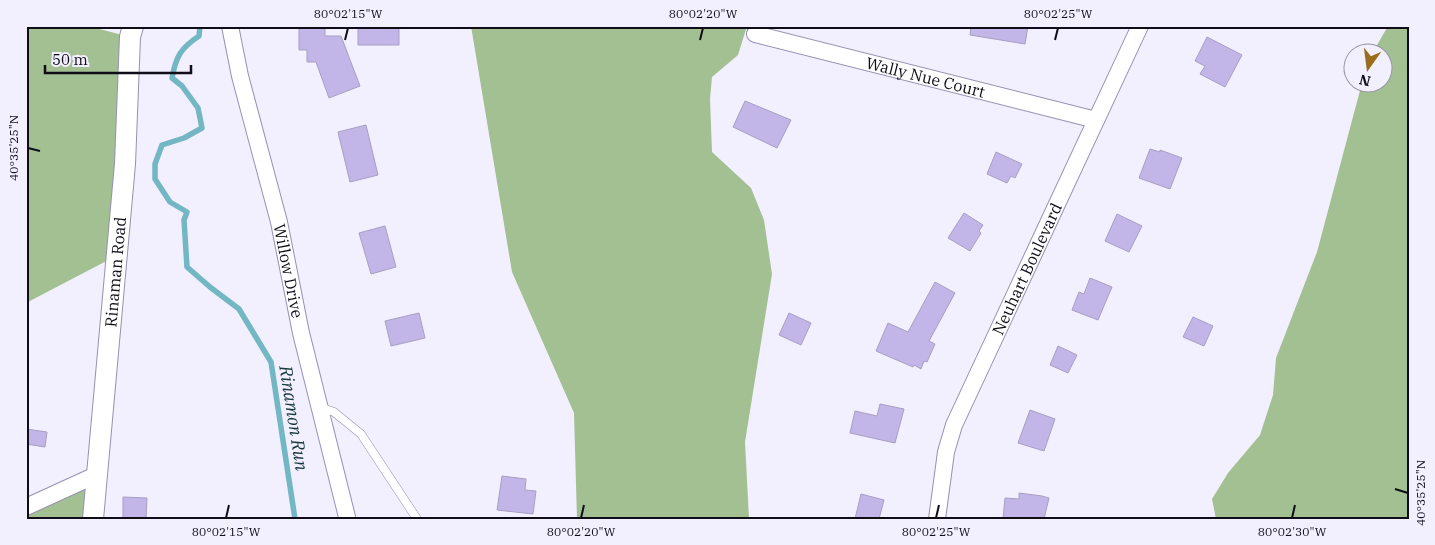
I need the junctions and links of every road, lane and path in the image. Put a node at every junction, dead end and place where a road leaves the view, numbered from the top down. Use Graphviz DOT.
graph roads {
  1 [pos="133,26"];
  2 [pos="230,26"];
  3 [pos="1140,26"];
  4 [pos="755,34"];
  5 [pos="1096,120"];
  6 [pos="320,407"];
  7 [pos="96,475"];
  8 [pos="26,508"];
  9 [pos="347,517"];
  10 [pos="92,519"];
  11 [pos="417,519"];
  12 [pos="937,519"];
  1 -- 7 [label="street, Rinaman Road"];
  2 -- 6 [label="street, Willow Drive"];
  3 -- 5 [label="street, Neuhart Boulevard"];
  4 -- 5 [label="street, Wally Nue Court"];
  5 -- 12 [label="street, Neuhart Boulevard"];
  6 -- 9 [label="street, Willow Drive"];
  6 -- 11 [label="lane"];
  7 -- 8 [label="street"];
  7 -- 10 [label="street, Rinaman Road"];
}
